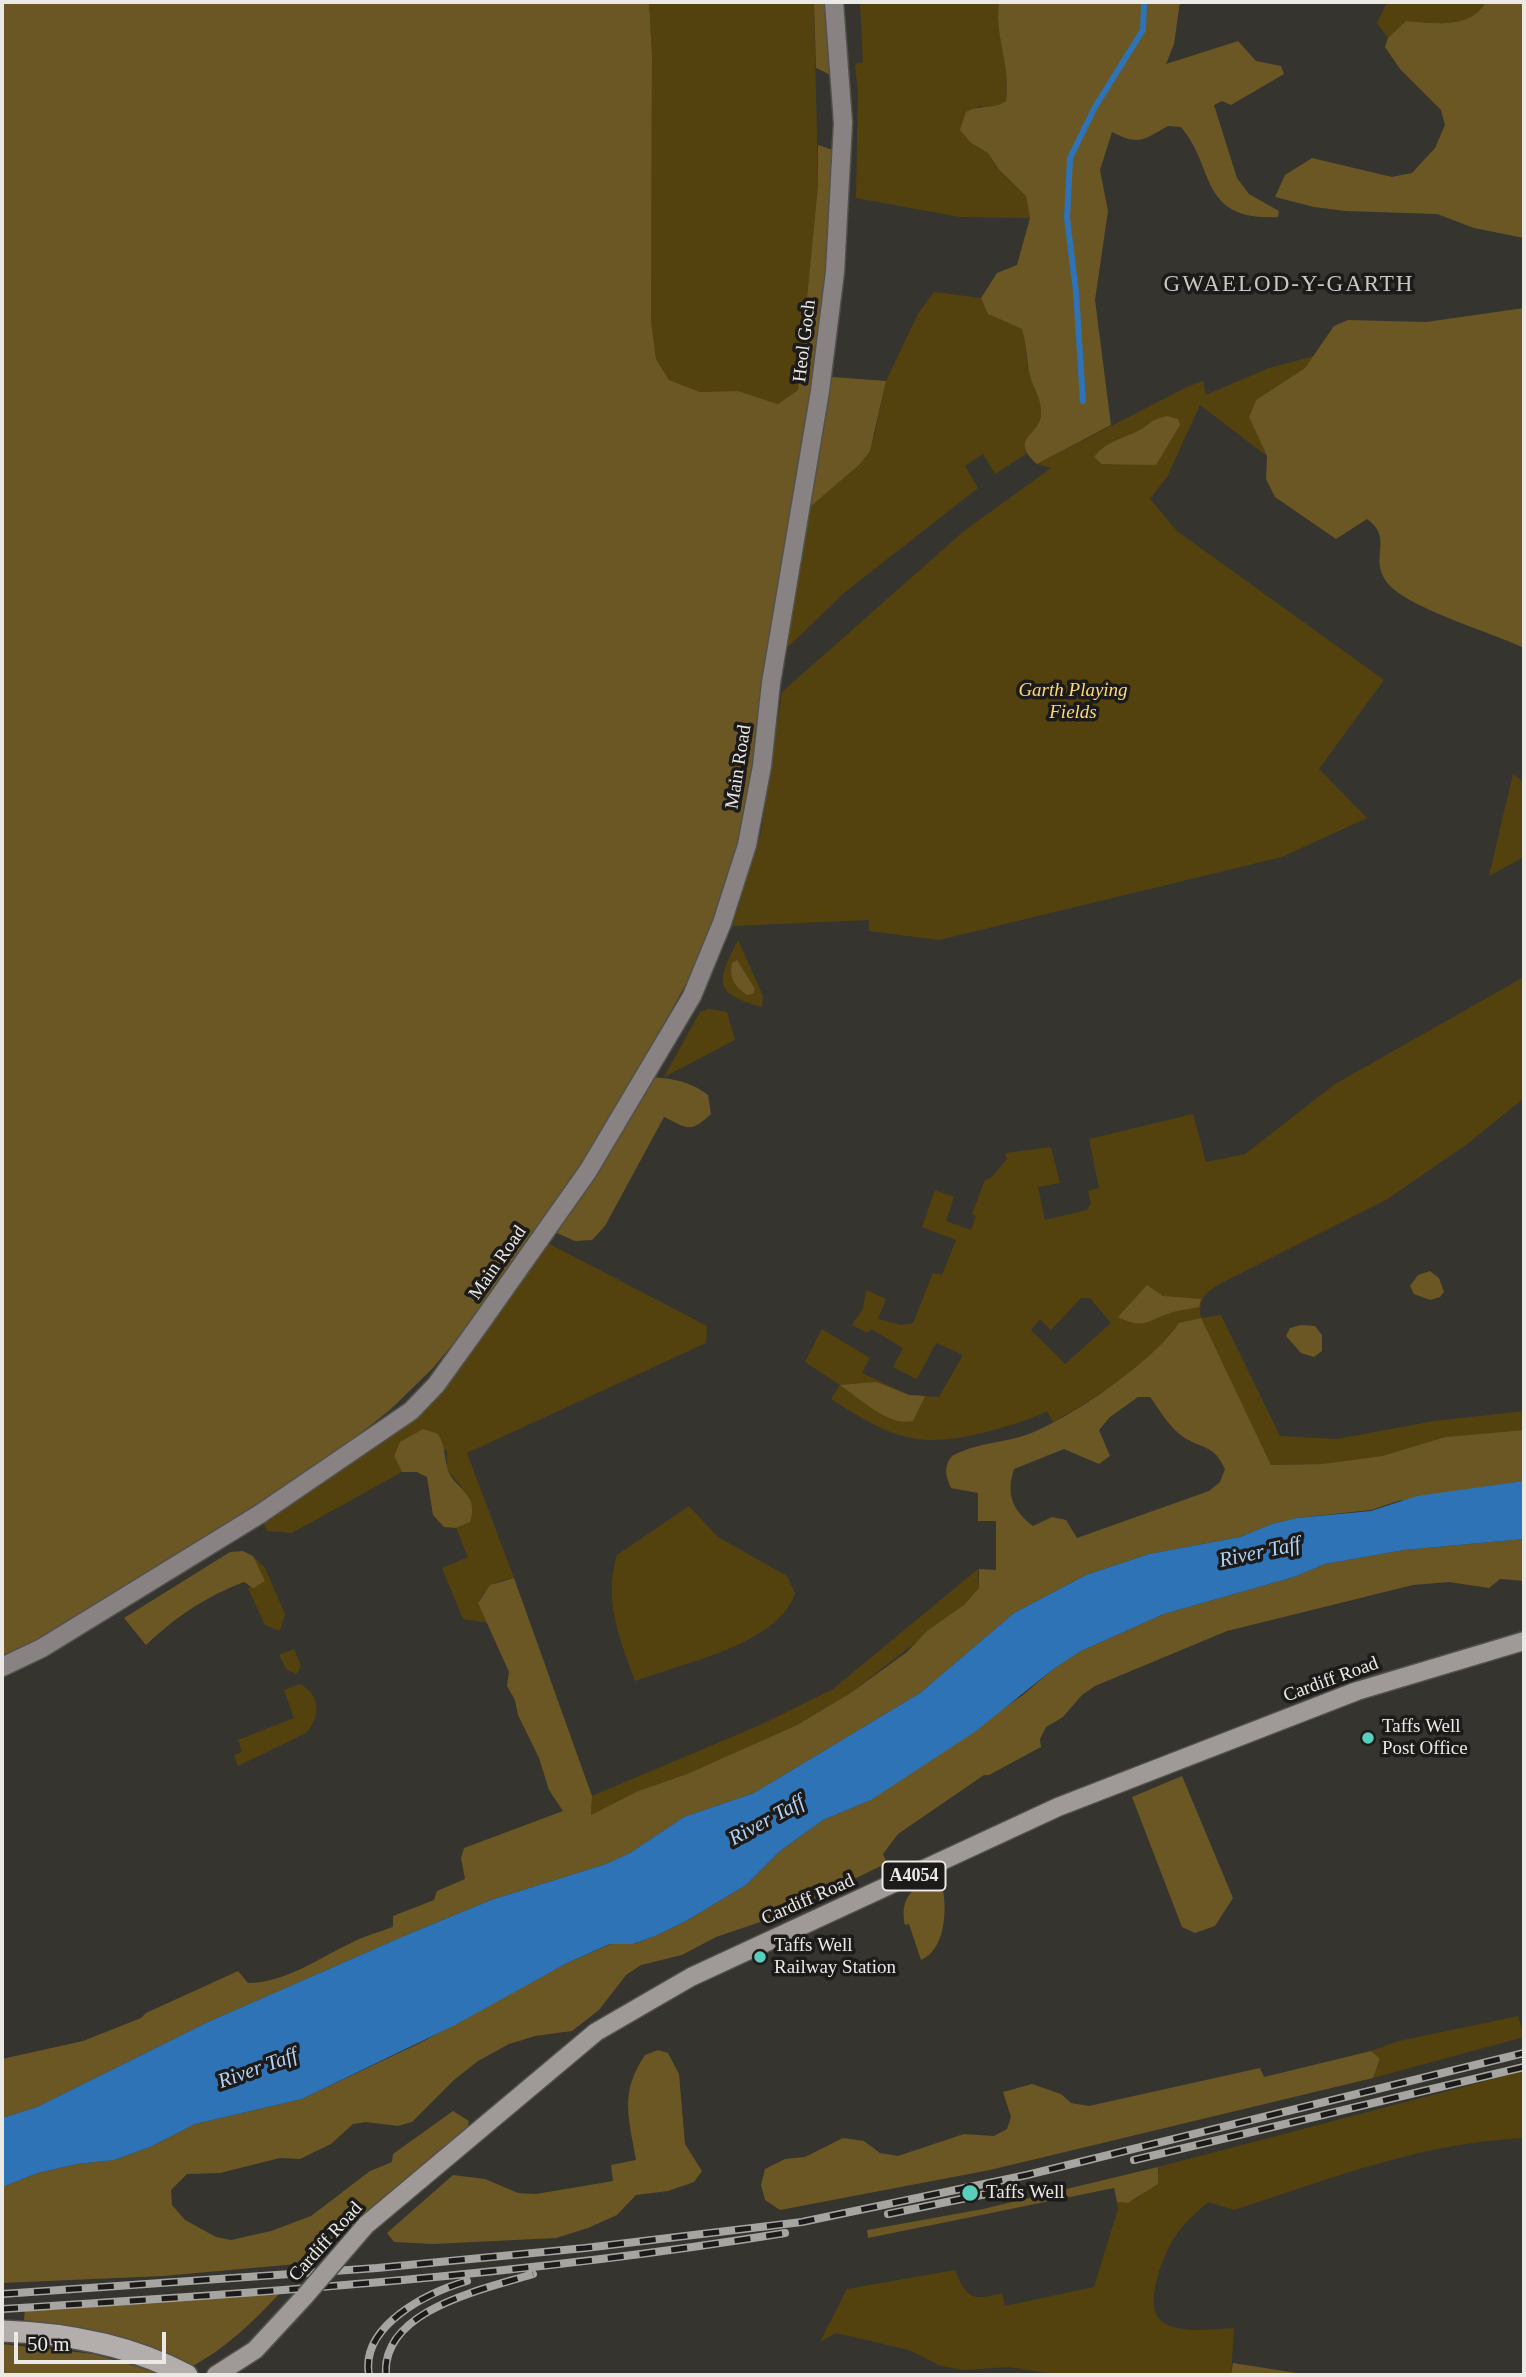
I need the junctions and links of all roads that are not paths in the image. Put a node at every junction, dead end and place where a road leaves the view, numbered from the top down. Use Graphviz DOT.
graph roads {
  1 [pos="834,2"];
  2 [pos="771,683"];
  3 [pos="1524,1641"];
  4 [pos="2,1667"];
  5 [pos="2,2331"];
  6 [pos="221,2373"];
  7 [pos="187,2375"];
  1 -- 2 [label="street, Heol Goch"];
  2 -- 4 [label="street, Main Road"];
  3 -- 6 [label="main road, Cardiff Road / A4054, bridge"];
  5 -- 7 [label="highway"];
}
